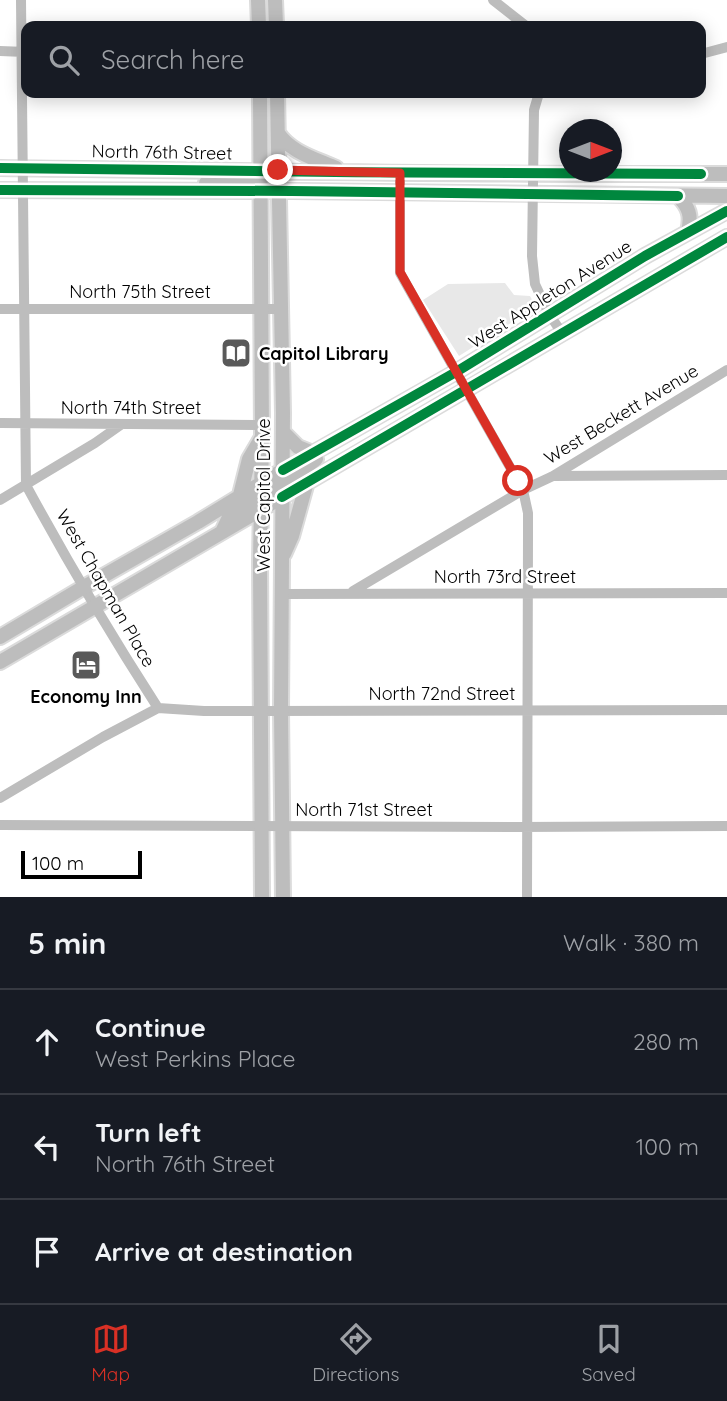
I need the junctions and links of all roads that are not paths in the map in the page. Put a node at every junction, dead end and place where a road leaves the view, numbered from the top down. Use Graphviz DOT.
graph roads {
  1 [pos="21,0"];
  2 [pos="258,0"];
  3 [pos="275,0"];
  4 [pos="493,0"];
  5 [pos="22,21"];
  6 [pos="258,21"];
  7 [pos="276,21"];
  8 [pos="520,21"];
  9 [pos="727,47"];
  10 [pos="0,51"];
  11 [pos="21,52"];
  12 [pos="706,53"];
  13 [pos="24,98"];
  14 [pos="260,98"];
  15 [pos="277,98"];
  16 [pos="538,98"];
  17 [pos="278,133"];
  18 [pos="727,167"];
  19 [pos="0,168"];
  20 [pos="24,169"];
  21 [pos="340,172"];
  22 [pos="400,173"];
  23 [pos="701,174"];
  24 [pos="727,174"];
  25 [pos="534,175"];
  26 [pos="261,181"];
  27 [pos="279,181"];
  28 [pos="0,190"];
  29 [pos="24,190"];
  30 [pos="400,192"];
  31 [pos="533,195"];
  32 [pos="678,196"];
  33 [pos="727,196"];
  34 [pos="727,211"];
  35 [pos="688,231"];
  36 [pos="727,237"];
  37 [pos="727,243"];
  38 [pos="710,247"];
  39 [pos="262,308"];
  40 [pos="0,309"];
  41 [pos="24,309"];
  42 [pos="281,309"];
  43 [pos="550,314"];
  44 [pos="562,333"];
  45 [pos="262,358"];
  46 [pos="727,370"];
  47 [pos="456,372"];
  48 [pos="281,378"];
  49 [pos="466,389"];
  50 [pos="0,423"];
  51 [pos="26,424"];
  52 [pos="122,424"];
  53 [pos="262,430"];
  54 [pos="283,432"];
  55 [pos="319,450"];
  56 [pos="727,475"];
  57 [pos="553,476"];
  58 [pos="307,482"];
  59 [pos="26,485"];
  60 [pos="272,490"];
  61 [pos="523,490"];
  62 [pos="240,495"];
  63 [pos="0,500"];
  64 [pos="227,528"];
  65 [pos="261,544"];
  66 [pos="282,554"];
  67 [pos="260,563"];
  68 [pos="84,587"];
  69 [pos="351,593"];
  70 [pos="727,593"];
  71 [pos="282,594"];
  72 [pos="528,594"];
  73 [pos="260,595"];
  74 [pos="96,606"];
  75 [pos="0,637"];
  76 [pos="282,639"];
  77 [pos="0,662"];
  78 [pos="158,708"];
  79 [pos="727,709"];
  80 [pos="527,710"];
  81 [pos="261,711"];
  82 [pos="281,711"];
  83 [pos="0,798"];
  84 [pos="0,825"];
  85 [pos="727,825"];
  86 [pos="261,827"];
  87 [pos="281,827"];
  88 [pos="527,827"];
  89 [pos="262,897"];
  90 [pos="283,897"];
  91 [pos="527,897"];
  1 -- 5 [label="street"];
  2 -- 6 [label="main road"];
  3 -- 7 [label="main road"];
  4 -- 8 [label="street"];
  9 -- 12 [label="street"];
  10 -- 11 [label="street"];
  13 -- 20 [label="street"];
  14 -- 26 [label="main road, West Capitol Drive"];
  15 -- 17 [label="main road, West Capitol Drive"];
  16 -- 25 [label="street"];
  17 -- 21 [label="main road"];
  17 -- 27 [label="main road, West Capitol Drive"];
  18 -- 23 [label="main road"];
  19 -- 20 [label="main road, North 76th Street"];
  20 -- 26 [label="main road, North 76th Street"];
  20 -- 29 [label="street"];
  21 -- 22 [label="main road"];
  21 -- 27 [label="main road"];
  22 -- 25 [label="main road"];
  22 -- 30 [label="street"];
  23 -- 24 [label="main road"];
  23 -- 25 [label="main road"];
  25 -- 31 [label="street"];
  26 -- 27 [label="main road, North 76th Street"];
  26 -- 27 [label="main road, North 76th Street"];
  26 -- 29 [label="main road, North 76th Street"];
  26 -- 39 [label="main road, West Capitol Drive"];
  27 -- 30 [label="main road, North 76th Street"];
  27 -- 42 [label="main road, West Capitol Drive"];
  28 -- 29 [label="main road, North 76th Street"];
  29 -- 41 [label="street"];
  30 -- 31 [label="main road, North 76th Street"];
  30 -- 47 [label="street"];
  31 -- 32 [label="main road, North 76th Street"];
  31 -- 43 [label="street"];
  32 -- 33 [label="main road, North 76th Street"];
  32 -- 35 [label="main road"];
  34 -- 35 [label="main road, West Appleton Avenue"];
  35 -- 43 [label="main road, West Appleton Avenue"];
  36 -- 38 [label="main road, West Appleton Avenue"];
  37 -- 38 [label="main road"];
  38 -- 44 [label="main road, West Appleton Avenue"];
  39 -- 41 [label="street, North 75th Street"];
  39 -- 42 [label="street, North 75th Street"];
  39 -- 45 [label="main road, West Capitol Drive"];
  40 -- 41 [label="street, North 75th Street"];
  41 -- 51 [label="street"];
  42 -- 48 [label="main road, West Capitol Drive"];
  43 -- 44 [label="street"];
  43 -- 47 [label="main road, West Appleton Avenue"];
  44 -- 49 [label="main road, West Appleton Avenue"];
  45 -- 48 [label="main road"];
  45 -- 53 [label="main road, West Capitol Drive"];
  46 -- 57 [label="street, West Beckett Avenue"];
  47 -- 49 [label="street"];
  47 -- 55 [label="main road, West Appleton Avenue"];
  48 -- 54 [label="main road, West Capitol Drive"];
  49 -- 58 [label="main road, West Appleton Avenue"];
  49 -- 61 [label="street"];
  50 -- 51 [label="street, North 74th Street"];
  51 -- 52 [label="street, North 74th Street"];
  51 -- 59 [label="street"];
  52 -- 53 [label="street, North 74th Street"];
  52 -- 59 [label="street"];
  53 -- 60 [label="main road"];
  53 -- 62 [label="main road"];
  54 -- 55 [label="main road"];
  54 -- 60 [label="main road, West Capitol Drive"];
  55 -- 60 [label="main road, West Appleton Avenue"];
  56 -- 57 [label="street"];
  57 -- 61 [label="street, West Beckett Avenue"];
  58 -- 60 [label="main road, West Appleton Avenue"];
  58 -- 66 [label="main road"];
  59 -- 63 [label="street"];
  59 -- 68 [label="street, West Chapman Place"];
  60 -- 62 [label="main road, West Appleton Avenue"];
  60 -- 64 [label="main road, West Appleton Avenue"];
  60 -- 65 [label="main road, West Capitol Drive"];
  60 -- 66 [label="main road, West Capitol Drive"];
  61 -- 69 [label="street, West Beckett Avenue"];
  61 -- 72 [label="street"];
  62 -- 68 [label="main road, West Appleton Avenue"];
  64 -- 65 [label="main road"];
  64 -- 74 [label="main road, West Appleton Avenue"];
  65 -- 67 [label="main road, West Capitol Drive"];
  66 -- 71 [label="main road, West Capitol Drive"];
  67 -- 71 [label="main road"];
  67 -- 73 [label="main road, West Capitol Drive"];
  68 -- 74 [label="street, West Chapman Place"];
  68 -- 75 [label="main road, West Appleton Avenue"];
  69 -- 71 [label="street, North 73rd Street"];
  69 -- 72 [label="street, North 73rd Street"];
  70 -- 72 [label="street, North 73rd Street"];
  71 -- 76 [label="main road, West Capitol Drive"];
  72 -- 80 [label="street"];
  73 -- 76 [label="main road"];
  73 -- 81 [label="main road, West Capitol Drive"];
  74 -- 77 [label="main road, West Appleton Avenue"];
  74 -- 78 [label="street, West Chapman Place"];
  76 -- 82 [label="main road, West Capitol Drive"];
  78 -- 81 [label="street, North 72nd Street"];
  78 -- 83 [label="street"];
  79 -- 80 [label="street, North 72nd Street"];
  80 -- 82 [label="street, North 72nd Street"];
  80 -- 88 [label="street"];
  81 -- 82 [label="street, North 72nd Street"];
  81 -- 86 [label="main road, West Capitol Drive"];
  82 -- 87 [label="main road, West Capitol Drive"];
  84 -- 86 [label="street, North 71st Street"];
  85 -- 88 [label="street, North 71st Street"];
  86 -- 87 [label="street, North 71st Street"];
  86 -- 89 [label="main road, West Capitol Drive"];
  87 -- 88 [label="street, North 71st Street"];
  87 -- 90 [label="main road, West Capitol Drive"];
  88 -- 91 [label="street"];
}
